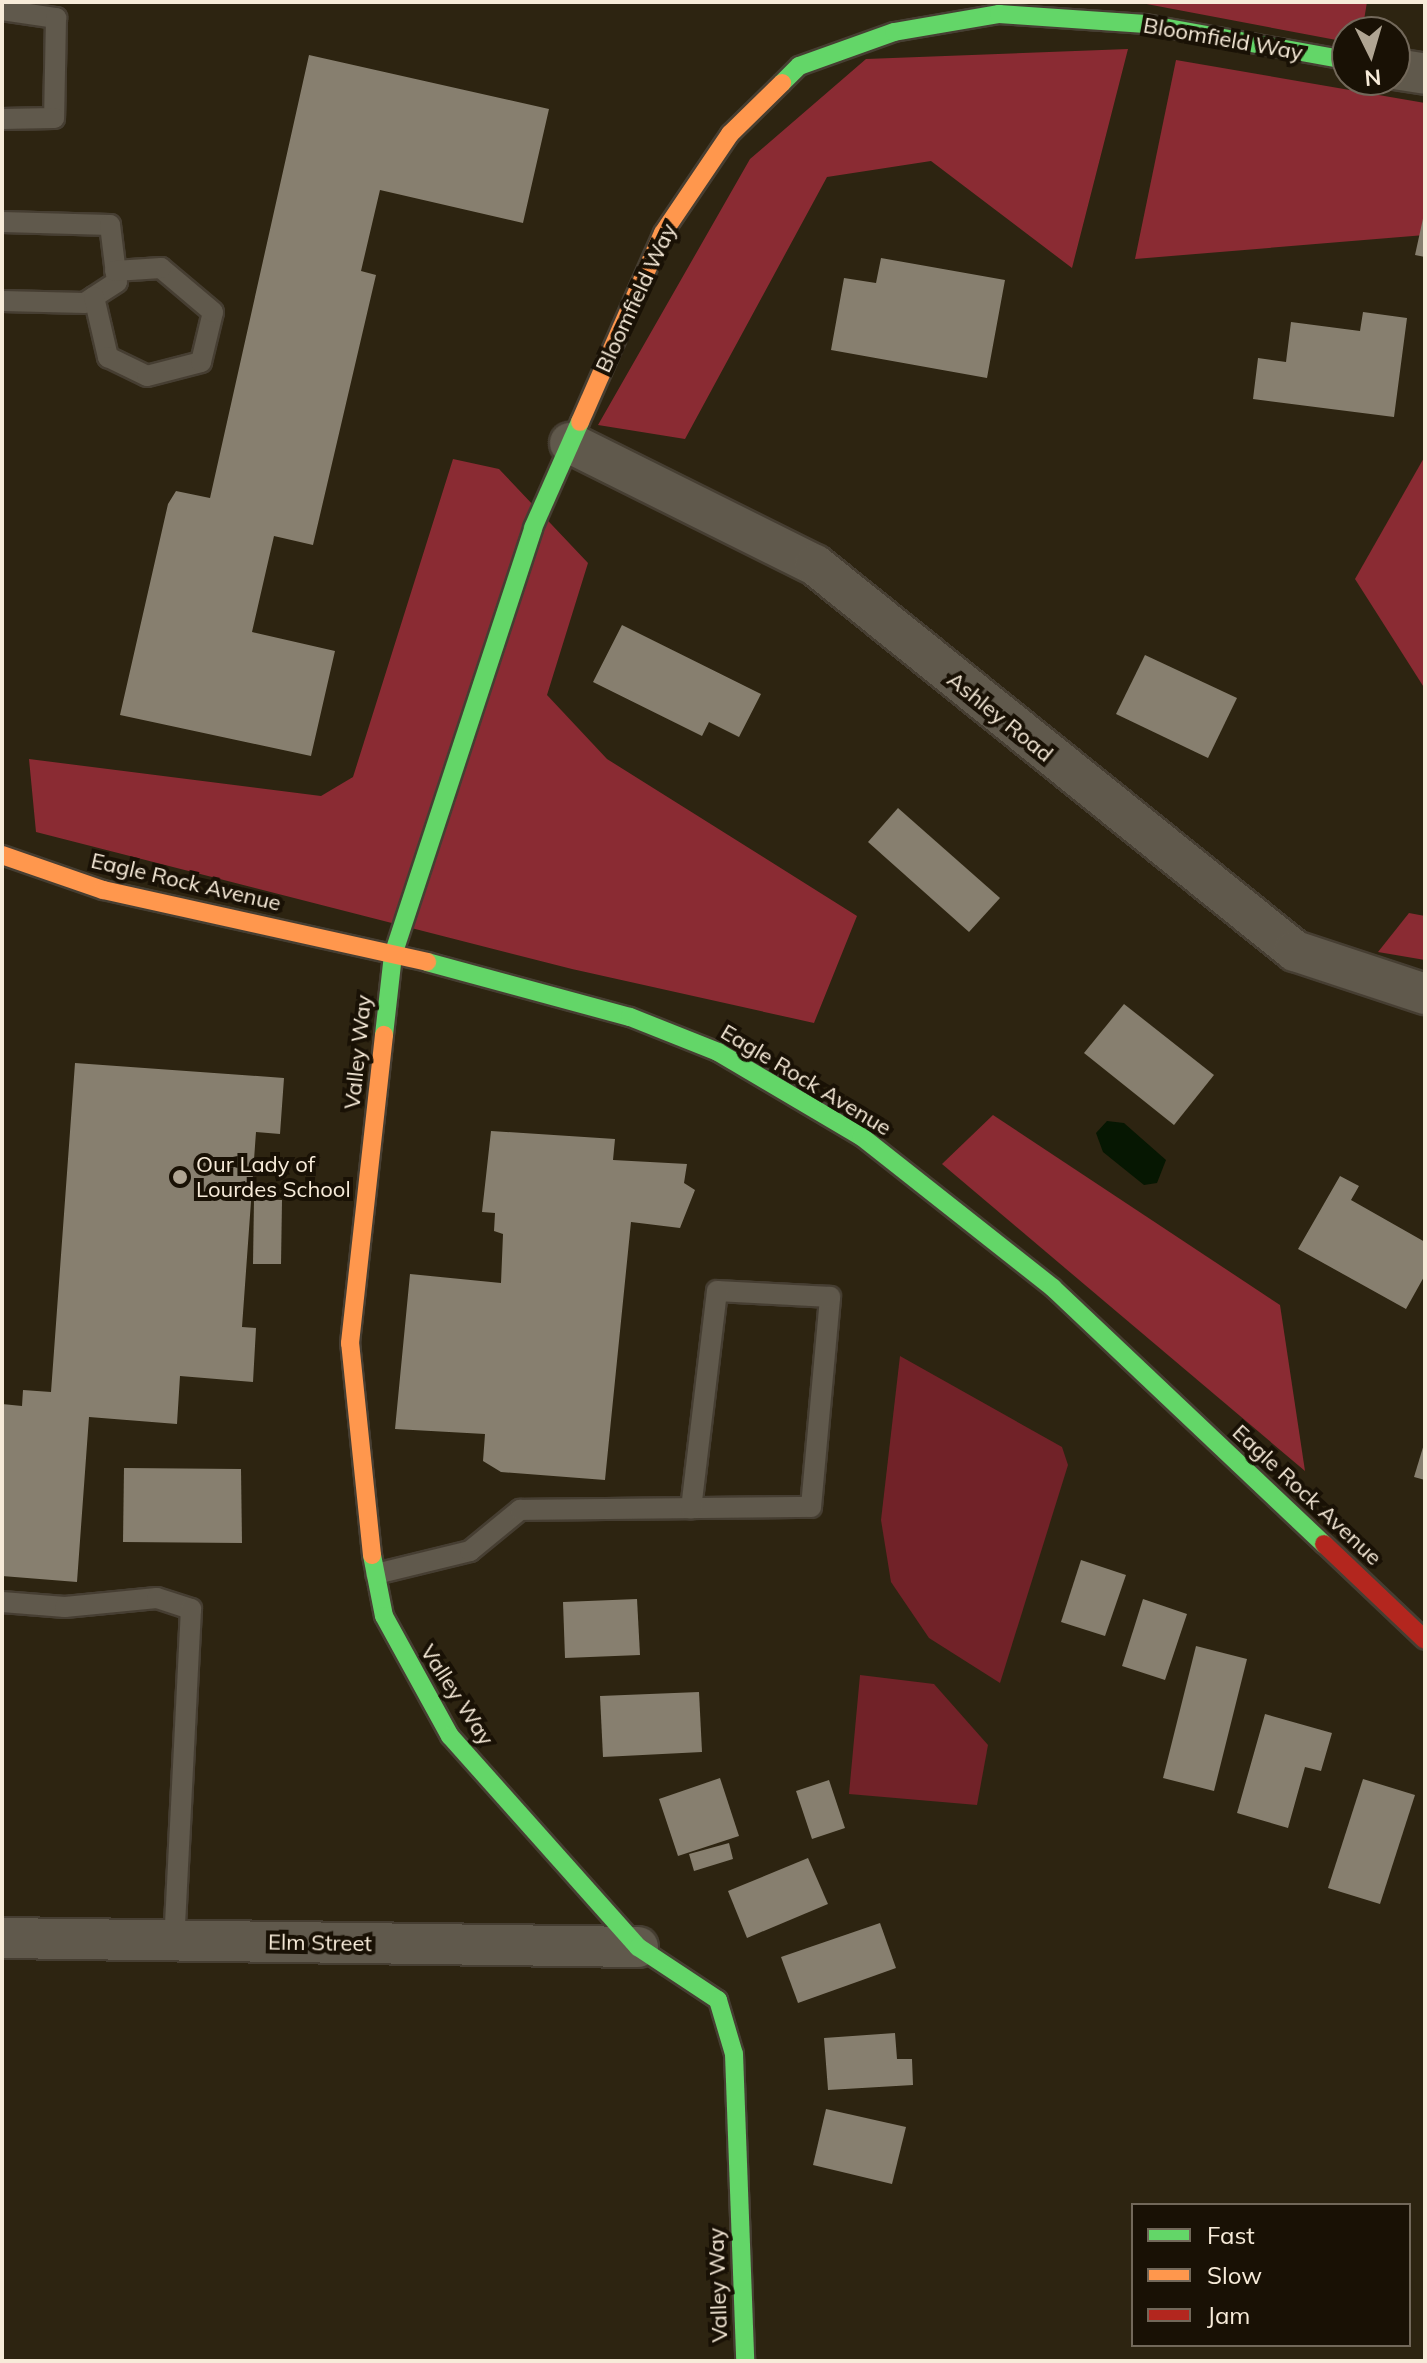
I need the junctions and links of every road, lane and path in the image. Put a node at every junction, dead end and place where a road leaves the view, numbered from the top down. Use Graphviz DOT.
graph roads {
  1 [pos="2,10"];
  2 [pos="1331,57"];
  3 [pos="2,119"];
  4 [pos="2,222"];
  5 [pos="115,271"];
  6 [pos="94,297"];
  7 [pos="2,301"];
  8 [pos="570,443"];
  9 [pos="2,855"];
  10 [pos="393,955"];
  11 [pos="1425,994"];
  12 [pos="691,1508"];
  13 [pos="376,1574"];
  14 [pos="2,1602"];
  15 [pos="1425,1640"];
  16 [pos="2,1938"];
  17 [pos="174,1941"];
  18 [pos="638,1947"];
  19 [pos="745,2361"];
  1 -- 3 [label="lane"];
  2 -- 8 [label="street, Bloomfield Way"];
  4 -- 5 [label="lane"];
  5 -- 6 [label="lane"];
  5 -- 6 [label="lane"];
  6 -- 7 [label="lane"];
  8 -- 10 [label="street, Bloomfield Way"];
  8 -- 11 [label="street, Ashley Road"];
  9 -- 10 [label="street, Eagle Rock Avenue"];
  10 -- 13 [label="street, Valley Way"];
  10 -- 15 [label="street, Eagle Rock Avenue"];
  12 -- 12 [label="lane"];
  12 -- 13 [label="lane"];
  13 -- 18 [label="street, Valley Way"];
  14 -- 17 [label="lane"];
  16 -- 17 [label="street, Elm Street"];
  17 -- 18 [label="street, Elm Street"];
  18 -- 19 [label="street, Valley Way"];
}
